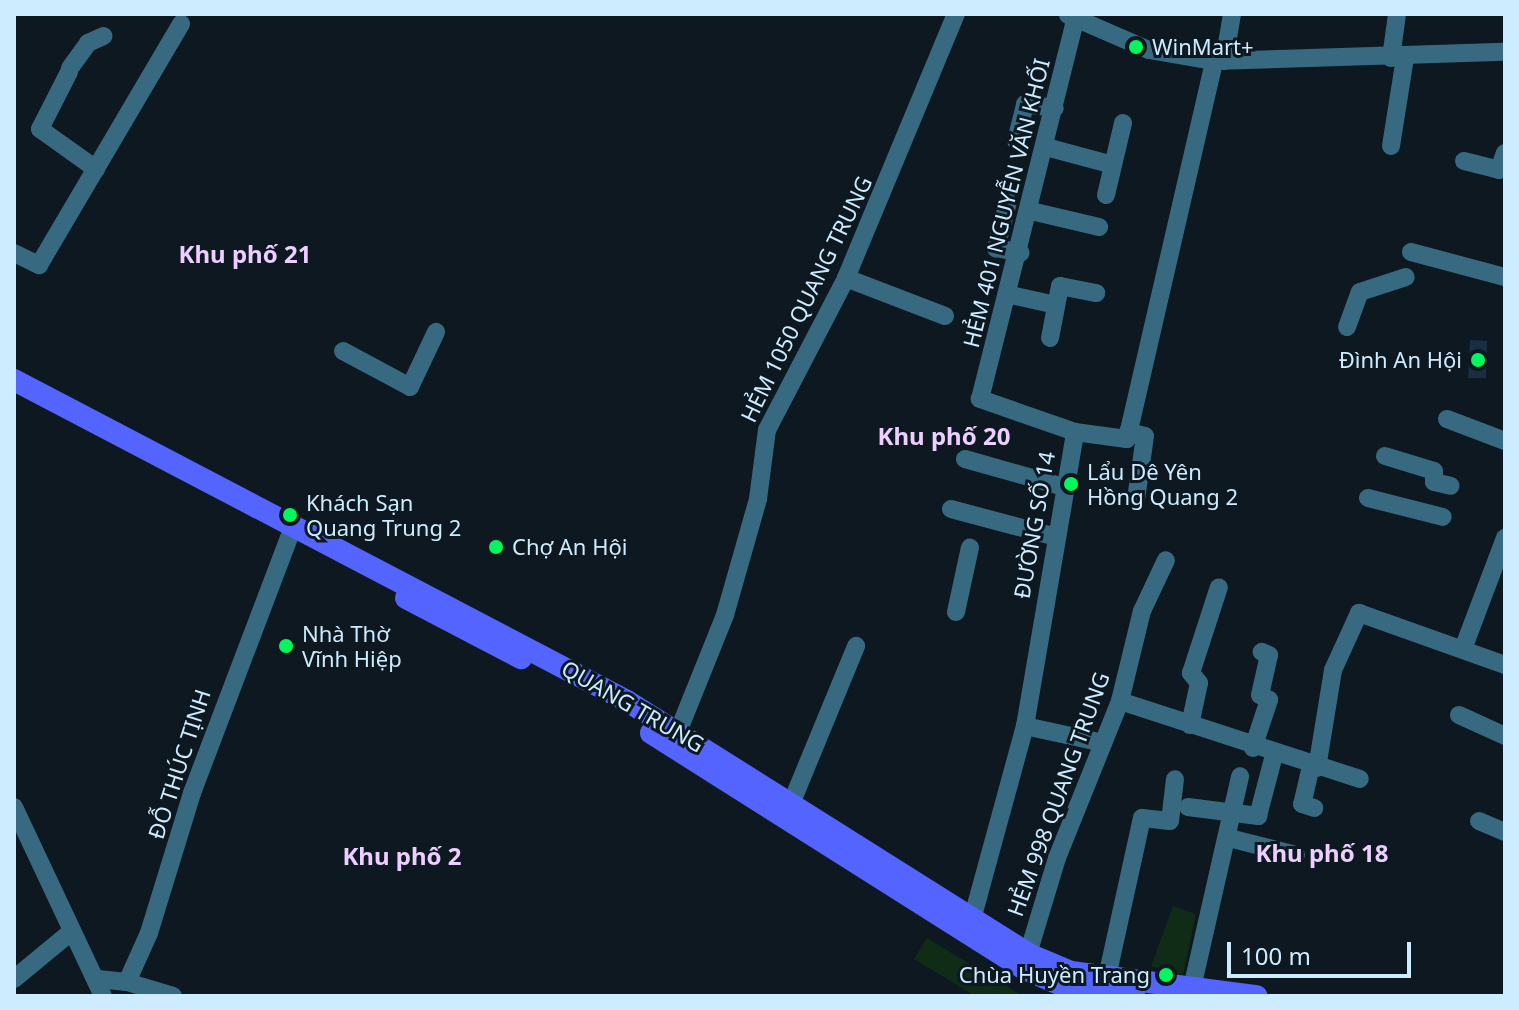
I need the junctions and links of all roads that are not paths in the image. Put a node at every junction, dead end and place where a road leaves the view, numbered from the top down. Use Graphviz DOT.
graph roads {
  1 [pos="956,14"];
  2 [pos="1232,14"];
  3 [pos="1397,14"];
  4 [pos="1071,16"];
  5 [pos="181,24"];
  6 [pos="104,36"];
  7 [pos="1505,52"];
  8 [pos="1398,58"];
  9 [pos="1219,61"];
  10 [pos="1055,108"];
  11 [pos="1123,123"];
  12 [pos="1016,141"];
  13 [pos="1391,146"];
  14 [pos="1046,147"];
  15 [pos="1505,153"];
  16 [pos="1464,161"];
  17 [pos="1113,165"];
  18 [pos="96,169"];
  19 [pos="1106,195"];
  20 [pos="1008,202"];
  21 [pos="1031,211"];
  22 [pos="1099,227"];
  23 [pos="1411,252"];
  24 [pos="14,253"];
  25 [pos="1021,253"];
  26 [pos="1406,277"];
  27 [pos="1505,277"];
  28 [pos="846,278"];
  29 [pos="1096,293"];
  30 [pos="1011,295"];
  31 [pos="1056,305"];
  32 [pos="945,316"];
  33 [pos="1347,327"];
  34 [pos="436,332"];
  35 [pos="1050,338"];
  36 [pos="343,351"];
  37 [pos="14,380"];
  38 [pos="14,396"];
  39 [pos="1447,419"];
  40 [pos="1075,432"];
  41 [pos="1128,432"];
  42 [pos="1505,441"];
  43 [pos="1385,456"];
  44 [pos="965,459"];
  45 [pos="1451,486"];
  46 [pos="1064,487"];
  47 [pos="210,489"];
  48 [pos="1368,498"];
  49 [pos="1136,499"];
  50 [pos="951,509"];
  51 [pos="1443,517"];
  52 [pos="290,535"];
  53 [pos="1056,537"];
  54 [pos="1505,538"];
  55 [pos="970,547"];
  56 [pos="1166,560"];
  57 [pos="1219,587"];
  58 [pos="956,612"];
  59 [pos="856,646"];
  60 [pos="1463,649"];
  61 [pos="1262,652"];
  62 [pos="1505,665"];
  63 [pos="1120,701"];
  64 [pos="623,707"];
  65 [pos="1459,715"];
  66 [pos="1190,725"];
  67 [pos="1025,726"];
  68 [pos="1505,736"];
  69 [pos="675,739"];
  70 [pos="1103,743"];
  71 [pos="1253,748"];
  72 [pos="1274,755"];
  73 [pos="1314,767"];
  74 [pos="1240,776"];
  75 [pos="1175,779"];
  76 [pos="1360,779"];
  77 [pos="791,804"];
  78 [pos="14,807"];
  79 [pos="1188,807"];
  80 [pos="1314,808"];
  81 [pos="1235,815"];
  82 [pos="1479,821"];
  83 [pos="1505,832"];
  84 [pos="1229,838"];
  85 [pos="1296,855"];
  86 [pos="973,916"];
  87 [pos="72,931"];
  88 [pos="1028,954"];
  89 [pos="1107,977"];
  90 [pos="14,979"];
  91 [pos="127,982"];
  92 [pos="1060,983"];
  93 [pos="100,987"];
  94 [pos="1192,988"];
  95 [pos="173,996"];
  96 [pos="1134,996"];
  97 [pos="1256,996"];
  1 -- 28 [label="street, HẺM 1050 QUANG TRUNG"];
  2 -- 9 [label="street"];
  3 -- 8 [label="street"];
  4 -- 9 [label="street"];
  4 -- 10 [label="street, HẺM 401 NGUYỄN VĂN KHỐI"];
  5 -- 18 [label="street"];
  6 -- 18 [label="street"];
  7 -- 8 [label="street"];
  8 -- 9 [label="street"];
  8 -- 13 [label="street"];
  9 -- 41 [label="street"];
  10 -- 12 [label="street"];
  10 -- 14 [label="street, HẺM 401 NGUYỄN VĂN KHỐI"];
  11 -- 17 [label="street"];
  14 -- 17 [label="street"];
  14 -- 21 [label="street, HẺM 401 NGUYỄN VĂN KHỐI"];
  15 -- 16 [label="street"];
  17 -- 19 [label="street"];
  18 -- 24 [label="street"];
  20 -- 25 [label="street"];
  21 -- 22 [label="street"];
  21 -- 25 [label="street, HẺM 401 NGUYỄN VĂN KHỐI"];
  23 -- 27 [label="street"];
  25 -- 30 [label="street, HẺM 401 NGUYỄN VĂN KHỐI"];
  26 -- 33 [label="street"];
  28 -- 32 [label="street"];
  28 -- 69 [label="street, HẺM 1050 QUANG TRUNG"];
  29 -- 31 [label="street"];
  30 -- 31 [label="street"];
  30 -- 40 [label="street, HẺM 401 NGUYỄN VĂN KHỐI"];
  31 -- 35 [label="street"];
  34 -- 36 [label="street"];
  37 -- 47 [label="main road, QUANG TRUNG"];
  38 -- 47 [label="main road, QUANG TRUNG"];
  39 -- 42 [label="street"];
  40 -- 41 [label="street, ĐƯỜNG SỐ 14"];
  40 -- 46 [label="street, ĐƯỜNG SỐ 14"];
  41 -- 49 [label="street"];
  43 -- 45 [label="street"];
  44 -- 46 [label="street"];
  46 -- 53 [label="street, ĐƯỜNG SỐ 14"];
  47 -- 52 [label="main road, QUANG TRUNG"];
  47 -- 64 [label="main road, QUANG TRUNG"];
  48 -- 51 [label="street"];
  50 -- 53 [label="street"];
  52 -- 64 [label="main road, QUANG TRUNG"];
  52 -- 91 [label="street, ĐỖ THÚC TỊNH"];
  53 -- 67 [label="street, ĐƯỜNG SỐ 14"];
  54 -- 60 [label="street"];
  55 -- 58 [label="street"];
  56 -- 63 [label="street, HẺM 998 QUANG TRUNG"];
  57 -- 66 [label="street"];
  59 -- 77 [label="street"];
  60 -- 62 [label="street"];
  60 -- 73 [label="street"];
  61 -- 71 [label="street"];
  63 -- 66 [label="street"];
  63 -- 70 [label="street, HẺM 998 QUANG TRUNG"];
  64 -- 69 [label="main road, QUANG TRUNG"];
  65 -- 68 [label="street"];
  66 -- 71 [label="street"];
  67 -- 70 [label="street"];
  67 -- 86 [label="street, ĐƯỜNG SỐ 14"];
  69 -- 77 [label="main road, QUANG TRUNG"];
  69 -- 92 [label="main road, QUANG TRUNG"];
  70 -- 88 [label="street, HẺM 998 QUANG TRUNG"];
  71 -- 72 [label="street"];
  72 -- 73 [label="street"];
  72 -- 81 [label="street"];
  73 -- 76 [label="street"];
  73 -- 80 [label="street"];
  74 -- 81 [label="street"];
  75 -- 89 [label="street"];
  77 -- 86 [label="main road, QUANG TRUNG"];
  78 -- 87 [label="street"];
  79 -- 81 [label="street"];
  81 -- 84 [label="street"];
  82 -- 83 [label="street"];
  84 -- 85 [label="street"];
  84 -- 94 [label="street"];
  86 -- 88 [label="main road, QUANG TRUNG"];
  87 -- 90 [label="street"];
  87 -- 93 [label="street"];
  88 -- 92 [label="main road, QUANG TRUNG"];
  89 -- 92 [label="main road, QUANG TRUNG"];
  89 -- 94 [label="main road, QUANG TRUNG"];
  91 -- 93 [label="street"];
  91 -- 95 [label="street"];
  92 -- 96 [label="main road, QUANG TRUNG"];
  94 -- 97 [label="main road, QUANG TRUNG"];
}
